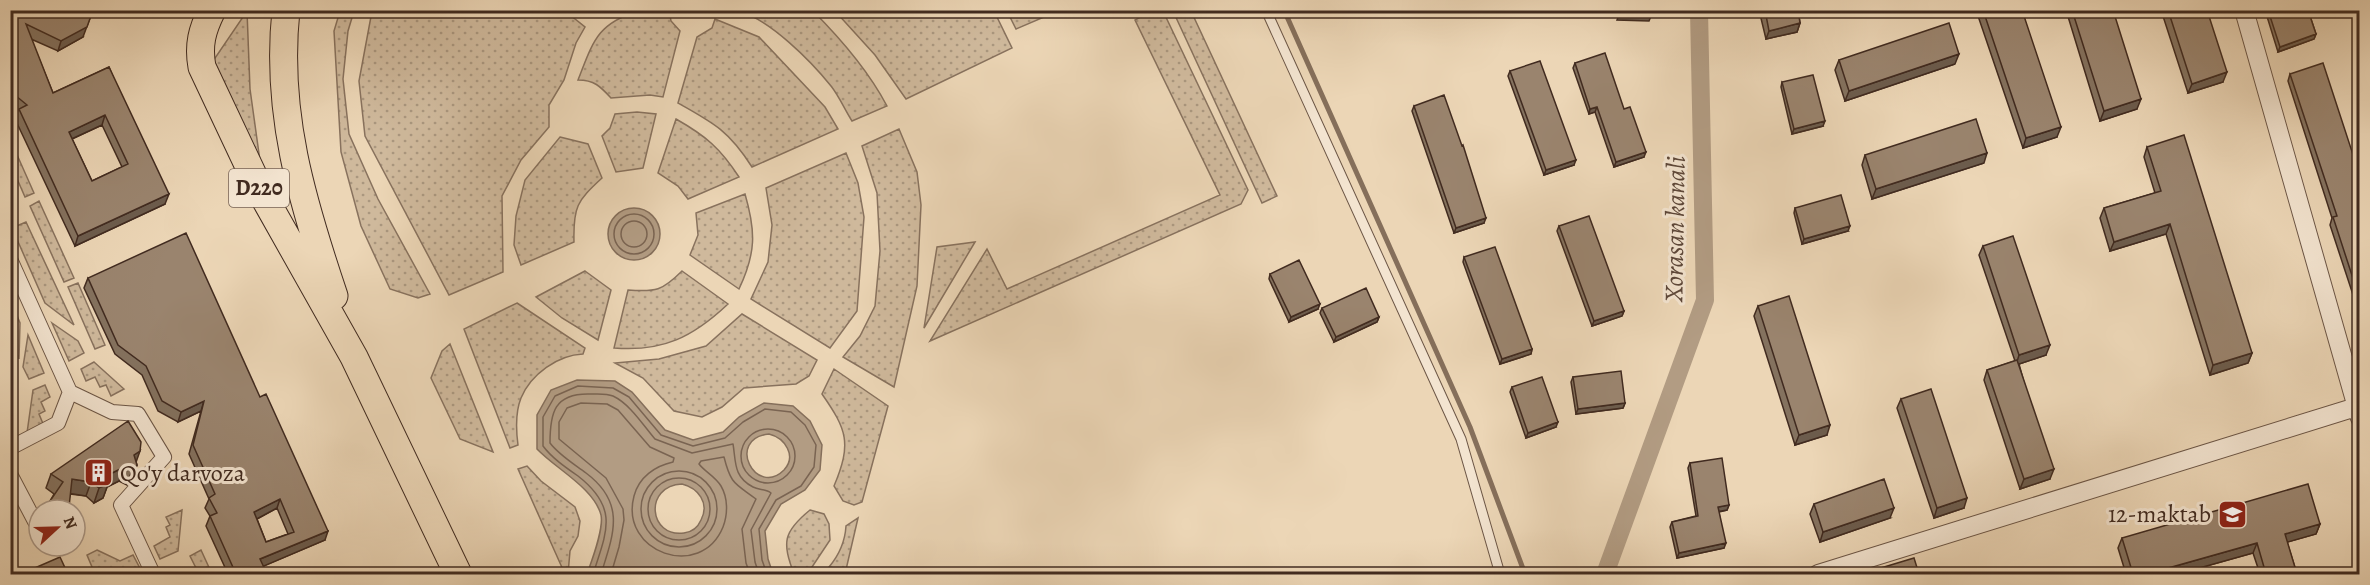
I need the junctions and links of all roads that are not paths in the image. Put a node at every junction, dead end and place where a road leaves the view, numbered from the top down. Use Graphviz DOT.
graph roads {
  1 [pos="212,10"];
  2 [pos="286,10"];
  3 [pos="1266,10"];
  4 [pos="2244,10"];
  5 [pos="10,260"];
  6 [pos="354,357"];
  7 [pos="2353,368"];
  8 [pos="70,392"];
  9 [pos="2358,413"];
  10 [pos="10,448"];
  11 [pos="10,474"];
  12 [pos="27,506"];
  13 [pos="153,574"];
  14 [pos="458,574"];
  15 [pos="1500,574"];
  16 [pos="1818,574"];
  1 -- 6 [label="main road, D220"];
  2 -- 6 [label="main road, D220"];
  3 -- 15 [label="lane"];
  4 -- 7 [label="street"];
  5 -- 8 [label="street"];
  6 -- 14 [label="main road, D220"];
  7 -- 9 [label="street"];
  8 -- 10 [label="street"];
  8 -- 13 [label="street"];
  9 -- 16 [label="street"];
  11 -- 12 [label="street"];
}
